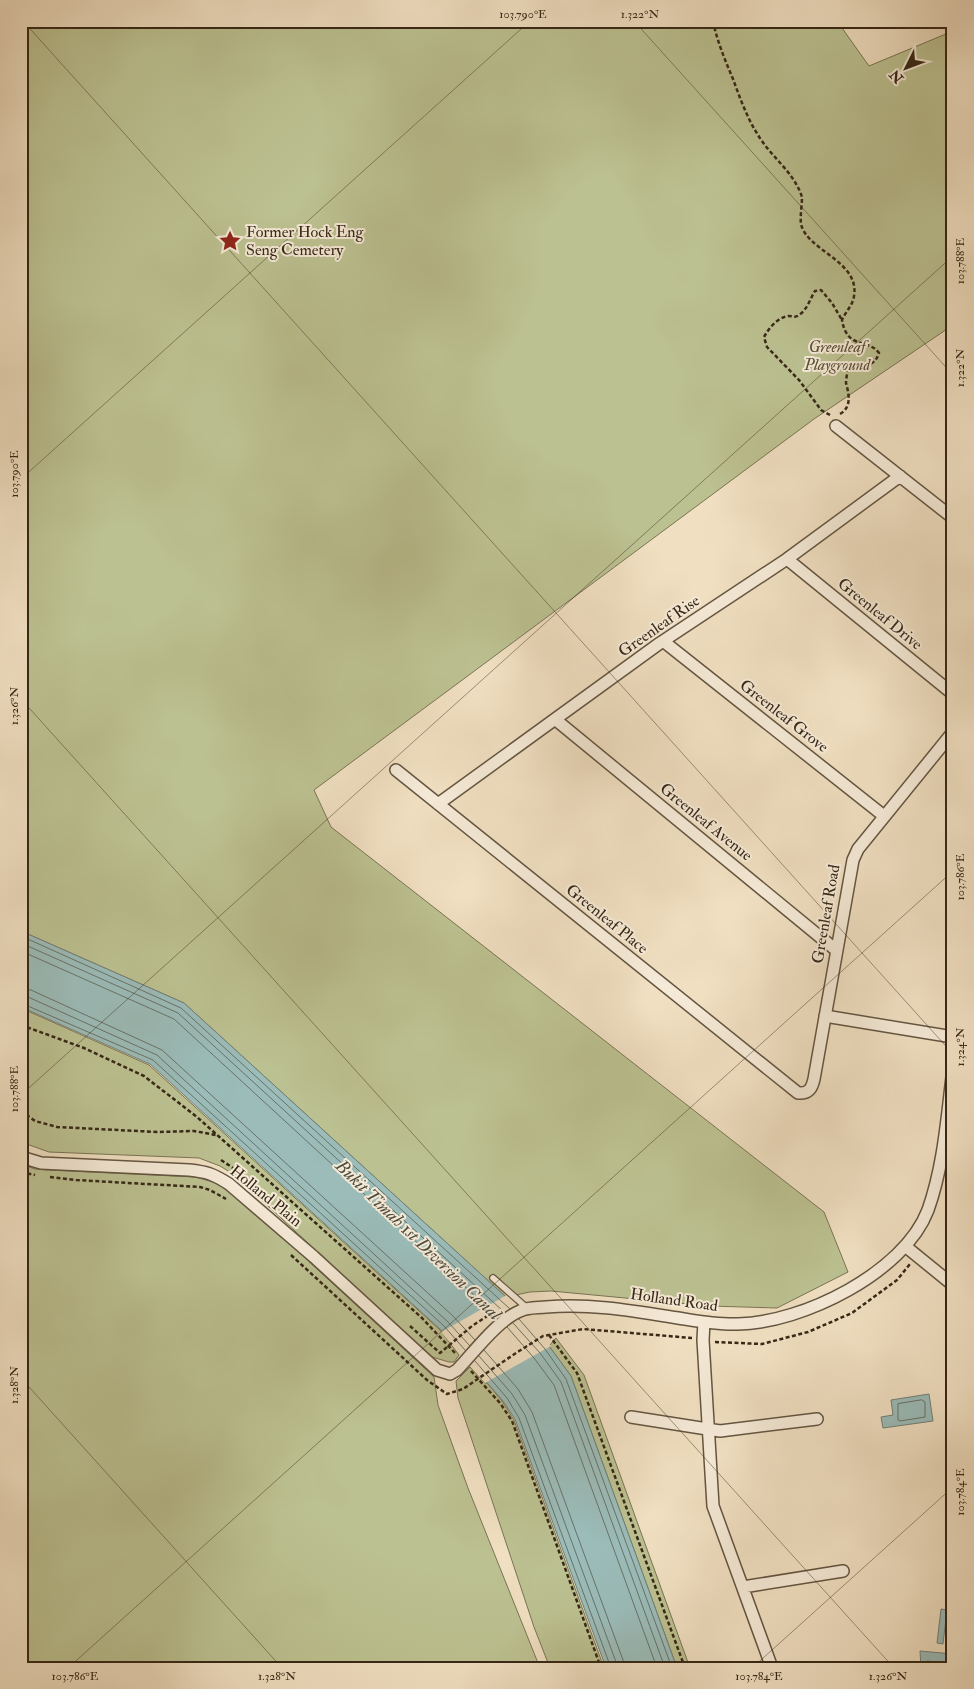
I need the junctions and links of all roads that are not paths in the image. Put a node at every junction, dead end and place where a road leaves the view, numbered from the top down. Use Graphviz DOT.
graph roads {
  1 [pos="836,426"];
  2 [pos="900,476"];
  3 [pos="951,512"];
  4 [pos="787,558"];
  5 [pos="663,641"];
  6 [pos="953,694"];
  7 [pos="556,720"];
  8 [pos="953,732"];
  9 [pos="396,770"];
  10 [pos="438,804"];
  11 [pos="884,816"];
  12 [pos="836,950"];
  13 [pos="825,1016"];
  14 [pos="953,1037"];
  15 [pos="953,1069"];
  16 [pos="798,1093"];
  17 [pos="21,1157"];
  18 [pos="905,1246"];
  19 [pos="493,1278"];
  20 [pos="953,1285"];
  21 [pos="524,1310"];
  22 [pos="704,1322"];
  23 [pos="631,1417"];
  24 [pos="817,1419"];
  25 [pos="710,1430"];
  26 [pos="843,1571"];
  27 [pos="742,1587"];
  28 [pos="772,1668"];
  1 -- 2 [label="street"];
  2 -- 3 [label="street"];
  2 -- 4 [label="street, Greenleaf Rise"];
  4 -- 5 [label="street, Greenleaf Rise"];
  4 -- 6 [label="street, Greenleaf Drive"];
  5 -- 7 [label="street, Greenleaf Rise"];
  5 -- 11 [label="street, Greenleaf Grove"];
  7 -- 10 [label="street, Greenleaf Rise"];
  7 -- 12 [label="street, Greenleaf Avenue"];
  8 -- 11 [label="street, Greenleaf Road"];
  9 -- 10 [label="street, Greenleaf Place"];
  10 -- 16 [label="street, Greenleaf Place"];
  11 -- 12 [label="street, Greenleaf Road"];
  12 -- 13 [label="street, Greenleaf Road"];
  13 -- 14 [label="street"];
  13 -- 16 [label="street, Greenleaf Road"];
  15 -- 18 [label="street, Holland Road"];
  17 -- 21 [label="street, Holland Plain"];
  18 -- 20 [label="street"];
  18 -- 22 [label="street, Holland Road"];
  19 -- 21 [label="lane"];
  21 -- 22 [label="street, Holland Road"];
  22 -- 25 [label="street"];
  23 -- 25 [label="street"];
  24 -- 25 [label="street"];
  25 -- 27 [label="street"];
  26 -- 27 [label="street"];
  27 -- 28 [label="street"];
}
